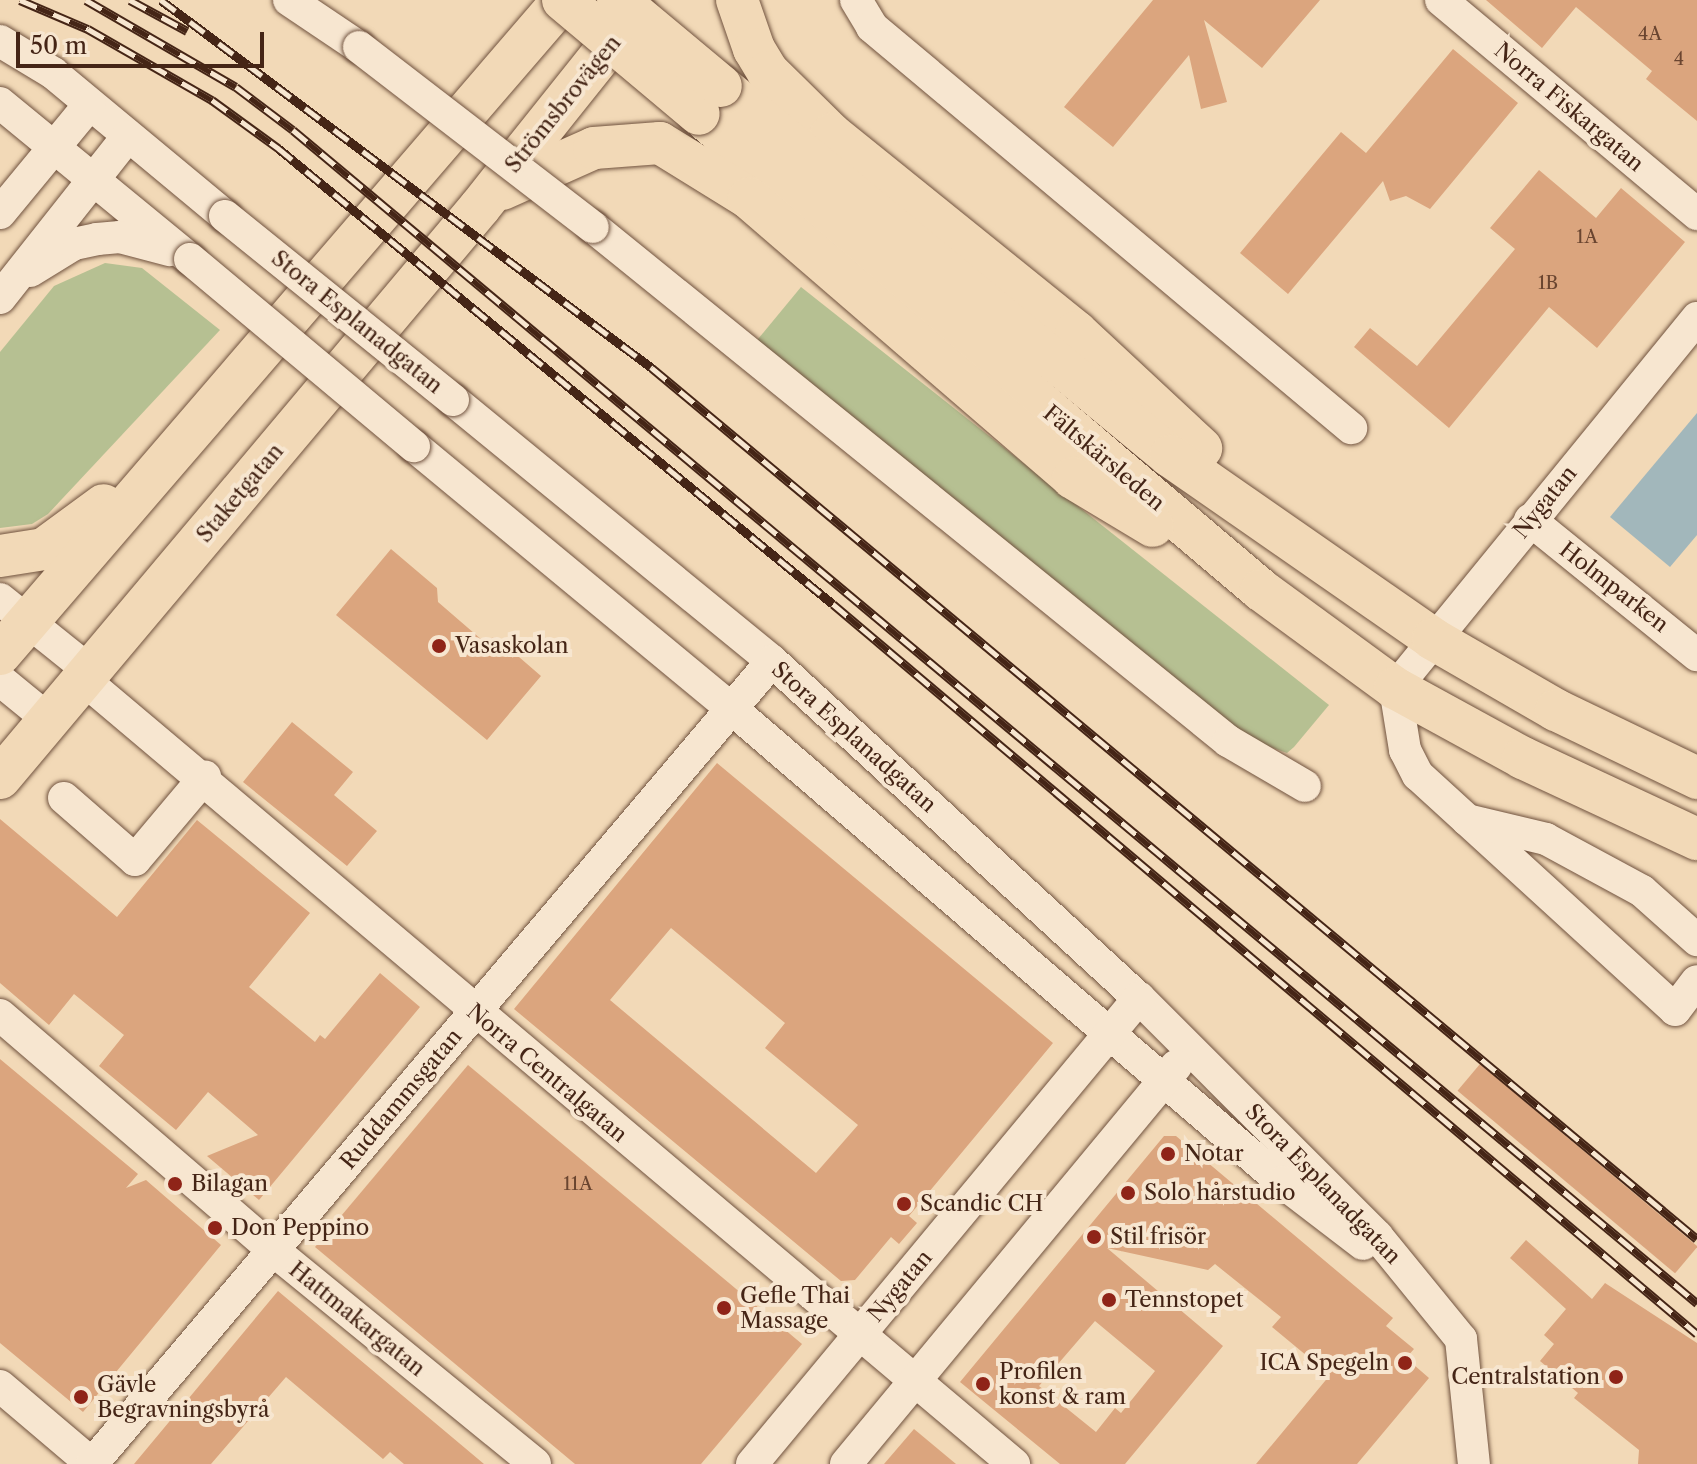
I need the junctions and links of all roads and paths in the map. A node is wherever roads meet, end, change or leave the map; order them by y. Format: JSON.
{"nodes":[{"id":1,"x":289,"y":0,"type":"edge"},
{"id":2,"x":563,"y":0,"type":"edge"},
{"id":3,"x":618,"y":0,"type":"edge"},
{"id":4,"x":646,"y":0,"type":"edge"},
{"id":5,"x":737,"y":0,"type":"edge"},
{"id":6,"x":856,"y":0,"type":"edge"},
{"id":7,"x":1441,"y":0,"type":"edge"},
{"id":8,"x":0,"y":41,"type":"edge"},
{"id":9,"x":710,"y":100,"type":"junction"},
{"id":10,"x":0,"y":103,"type":"edge"},
{"id":11,"x":90,"y":104,"type":"junction"},
{"id":12,"x":128,"y":136,"type":"junction"},
{"id":13,"x":55,"y":148,"type":"junction"},
{"id":14,"x":93,"y":178,"type":"junction"},
{"id":15,"x":480,"y":207,"type":"junction"},
{"id":16,"x":0,"y":213,"type":"edge"},
{"id":17,"x":1697,"y":214,"type":"edge"},
{"id":18,"x":190,"y":259,"type":"junction"},
{"id":19,"x":7,"y":290,"type":"edge"},
{"id":20,"x":1697,"y":318,"type":"edge"},
{"id":21,"x":1351,"y":428,"type":"dead end"},
{"id":22,"x":193,"y":429,"type":"junction"},
{"id":23,"x":1530,"y":520,"type":"junction"},
{"id":24,"x":1317,"y":555,"type":"junction"},
{"id":25,"x":0,"y":556,"type":"edge"},
{"id":26,"x":1261,"y":590,"type":"junction"},
{"id":27,"x":13,"y":610,"type":"edge"},
{"id":28,"x":1433,"y":639,"type":"junction"},
{"id":29,"x":0,"y":654,"type":"edge"},
{"id":30,"x":1697,"y":655,"type":"edge"},
{"id":31,"x":772,"y":661,"type":"junction"},
{"id":32,"x":87,"y":676,"type":"junction"},
{"id":33,"x":0,"y":680,"type":"edge"},
{"id":34,"x":1395,"y":688,"type":"junction"},
{"id":35,"x":732,"y":709,"type":"junction"},
{"id":36,"x":49,"y":720,"type":"junction"},
{"id":37,"x":205,"y":777,"type":"junction"},
{"id":38,"x":0,"y":778,"type":"edge"},
{"id":39,"x":1697,"y":778,"type":"edge"},
{"id":40,"x":1305,"y":786,"type":"dead end"},
{"id":41,"x":64,"y":798,"type":"dead end"},
{"id":42,"x":1467,"y":820,"type":"junction"},
{"id":43,"x":1697,"y":839,"type":"edge"},
{"id":44,"x":1697,"y":940,"type":"edge"},
{"id":45,"x":1697,"y":981,"type":"edge"},
{"id":46,"x":1139,"y":998,"type":"junction"},
{"id":47,"x":474,"y":1013,"type":"junction"},
{"id":48,"x":0,"y":1015,"type":"edge"},
{"id":49,"x":1109,"y":1034,"type":"junction"},
{"id":50,"x":1191,"y":1047,"type":"junction"},
{"id":51,"x":1163,"y":1081,"type":"junction"},
{"id":52,"x":273,"y":1250,"type":"junction"},
{"id":53,"x":1419,"y":1287,"type":"junction"},
{"id":54,"x":859,"y":1335,"type":"junction"},
{"id":55,"x":914,"y":1381,"type":"junction"},
{"id":56,"x":0,"y":1386,"type":"edge"},
{"id":57,"x":92,"y":1464,"type":"edge"},
{"id":58,"x":535,"y":1464,"type":"edge"},
{"id":59,"x":752,"y":1464,"type":"edge"},
{"id":60,"x":846,"y":1464,"type":"edge"},
{"id":61,"x":1014,"y":1464,"type":"edge"},
{"id":62,"x":1474,"y":1464,"type":"edge"}],
"edges":[{"from":1,"to":40,"type":"street","bridge":true},
{"from":2,"to":9,"type":"main road","name":"Fältskärsleden","bridge":true},
{"from":2,"to":22,"type":"main road"},
{"from":3,"to":9,"type":"main road","name":"Fältskärsleden","bridge":true},
{"from":4,"to":15,"type":"main road","name":"Strömsbrovägen"},
{"from":5,"to":24,"type":"main road"},
{"from":6,"to":21,"type":"street"},
{"from":7,"to":17,"type":"street","name":"Norra Fiskargatan"},
{"from":8,"to":11,"type":"street","name":"Stora Esplanadgatan"},
{"from":9,"to":24,"type":"main road","name":"Fältskärsleden"},
{"from":9,"to":26,"type":"main road","name":"Fältskärsleden"},
{"from":10,"to":13,"type":"street","name":"Stora Esplanadgatan"},
{"from":11,"to":12,"type":"street","name":"Stora Esplanadgatan"},
{"from":11,"to":13,"type":"street"},
{"from":12,"to":14,"type":"street"},
{"from":12,"to":31,"type":"street","name":"Stora Esplanadgatan","bridge":true},
{"from":13,"to":14,"type":"street","name":"Stora Esplanadgatan"},
{"from":13,"to":16,"type":"street"},
{"from":14,"to":18,"type":"street","name":"Stora Esplanadgatan"},
{"from":14,"to":19,"type":"street"},
{"from":15,"to":26,"type":"main road"},
{"from":15,"to":32,"type":"main road","name":"Staketgatan"},
{"from":18,"to":19,"type":"street"},
{"from":18,"to":35,"type":"street","name":"Stora Esplanadgatan","bridge":true},
{"from":20,"to":23,"type":"street","name":"Nygatan"},
{"from":22,"to":25,"type":"main road"},
{"from":22,"to":27,"type":"main road"},
{"from":23,"to":28,"type":"street","name":"Nygatan"},
{"from":23,"to":30,"type":"street","name":"Holmparken"},
{"from":24,"to":28,"type":"main road","name":"Fältskärsleden"},
{"from":26,"to":34,"type":"main road","name":"Fältskärsleden"},
{"from":27,"to":29,"type":"main road"},
{"from":27,"to":32,"type":"street","name":"Norra Centralgatan"},
{"from":28,"to":34,"type":"street","name":"Nygatan"},
{"from":28,"to":39,"type":"main road","name":"Fältskärsleden"},
{"from":31,"to":35,"type":"street","name":"Ruddammsgatan"},
{"from":31,"to":46,"type":"street","name":"Stora Esplanadgatan"},
{"from":32,"to":36,"type":"main road","name":"Staketgatan"},
{"from":32,"to":37,"type":"street","name":"Norra Centralgatan"},
{"from":33,"to":36,"type":"street"},
{"from":34,"to":42,"type":"street"},
{"from":34,"to":43,"type":"main road","name":"Fältskärsleden"},
{"from":35,"to":47,"type":"street","name":"Ruddammsgatan"},
{"from":35,"to":49,"type":"street","name":"Stora Esplanadgatan"},
{"from":36,"to":38,"type":"main road","name":"Staketgatan"},
{"from":37,"to":41,"type":"street"},
{"from":37,"to":47,"type":"street","name":"Norra Centralgatan"},
{"from":42,"to":44,"type":"street"},
{"from":42,"to":45,"type":"street"},
{"from":46,"to":49,"type":"street","name":"Nygatan"},
{"from":46,"to":50,"type":"street","name":"Stora Esplanadgatan"},
{"from":47,"to":52,"type":"street","name":"Ruddammsgatan"},
{"from":47,"to":54,"type":"street","name":"Norra Centralgatan"},
{"from":48,"to":52,"type":"street","name":"Hattmakargatan"},
{"from":49,"to":51,"type":"street","name":"Stora Esplanadgatan"},
{"from":49,"to":54,"type":"street","name":"Nygatan"},
{"from":50,"to":51,"type":"street"},
{"from":50,"to":53,"type":"street","name":"Stora Esplanadgatan"},
{"from":51,"to":53,"type":"street","name":"Stora Esplanadgatan"},
{"from":51,"to":55,"type":"street"},
{"from":52,"to":57,"type":"street","name":"Ruddammsgatan"},
{"from":52,"to":58,"type":"street","name":"Hattmakargatan"},
{"from":53,"to":62,"type":"street"},
{"from":54,"to":55,"type":"street","name":"Norra Centralgatan"},
{"from":54,"to":59,"type":"street","name":"Nygatan"},
{"from":55,"to":60,"type":"street"},
{"from":55,"to":61,"type":"street","name":"Norra Centralgatan"},
{"from":56,"to":57,"type":"street"}]}
